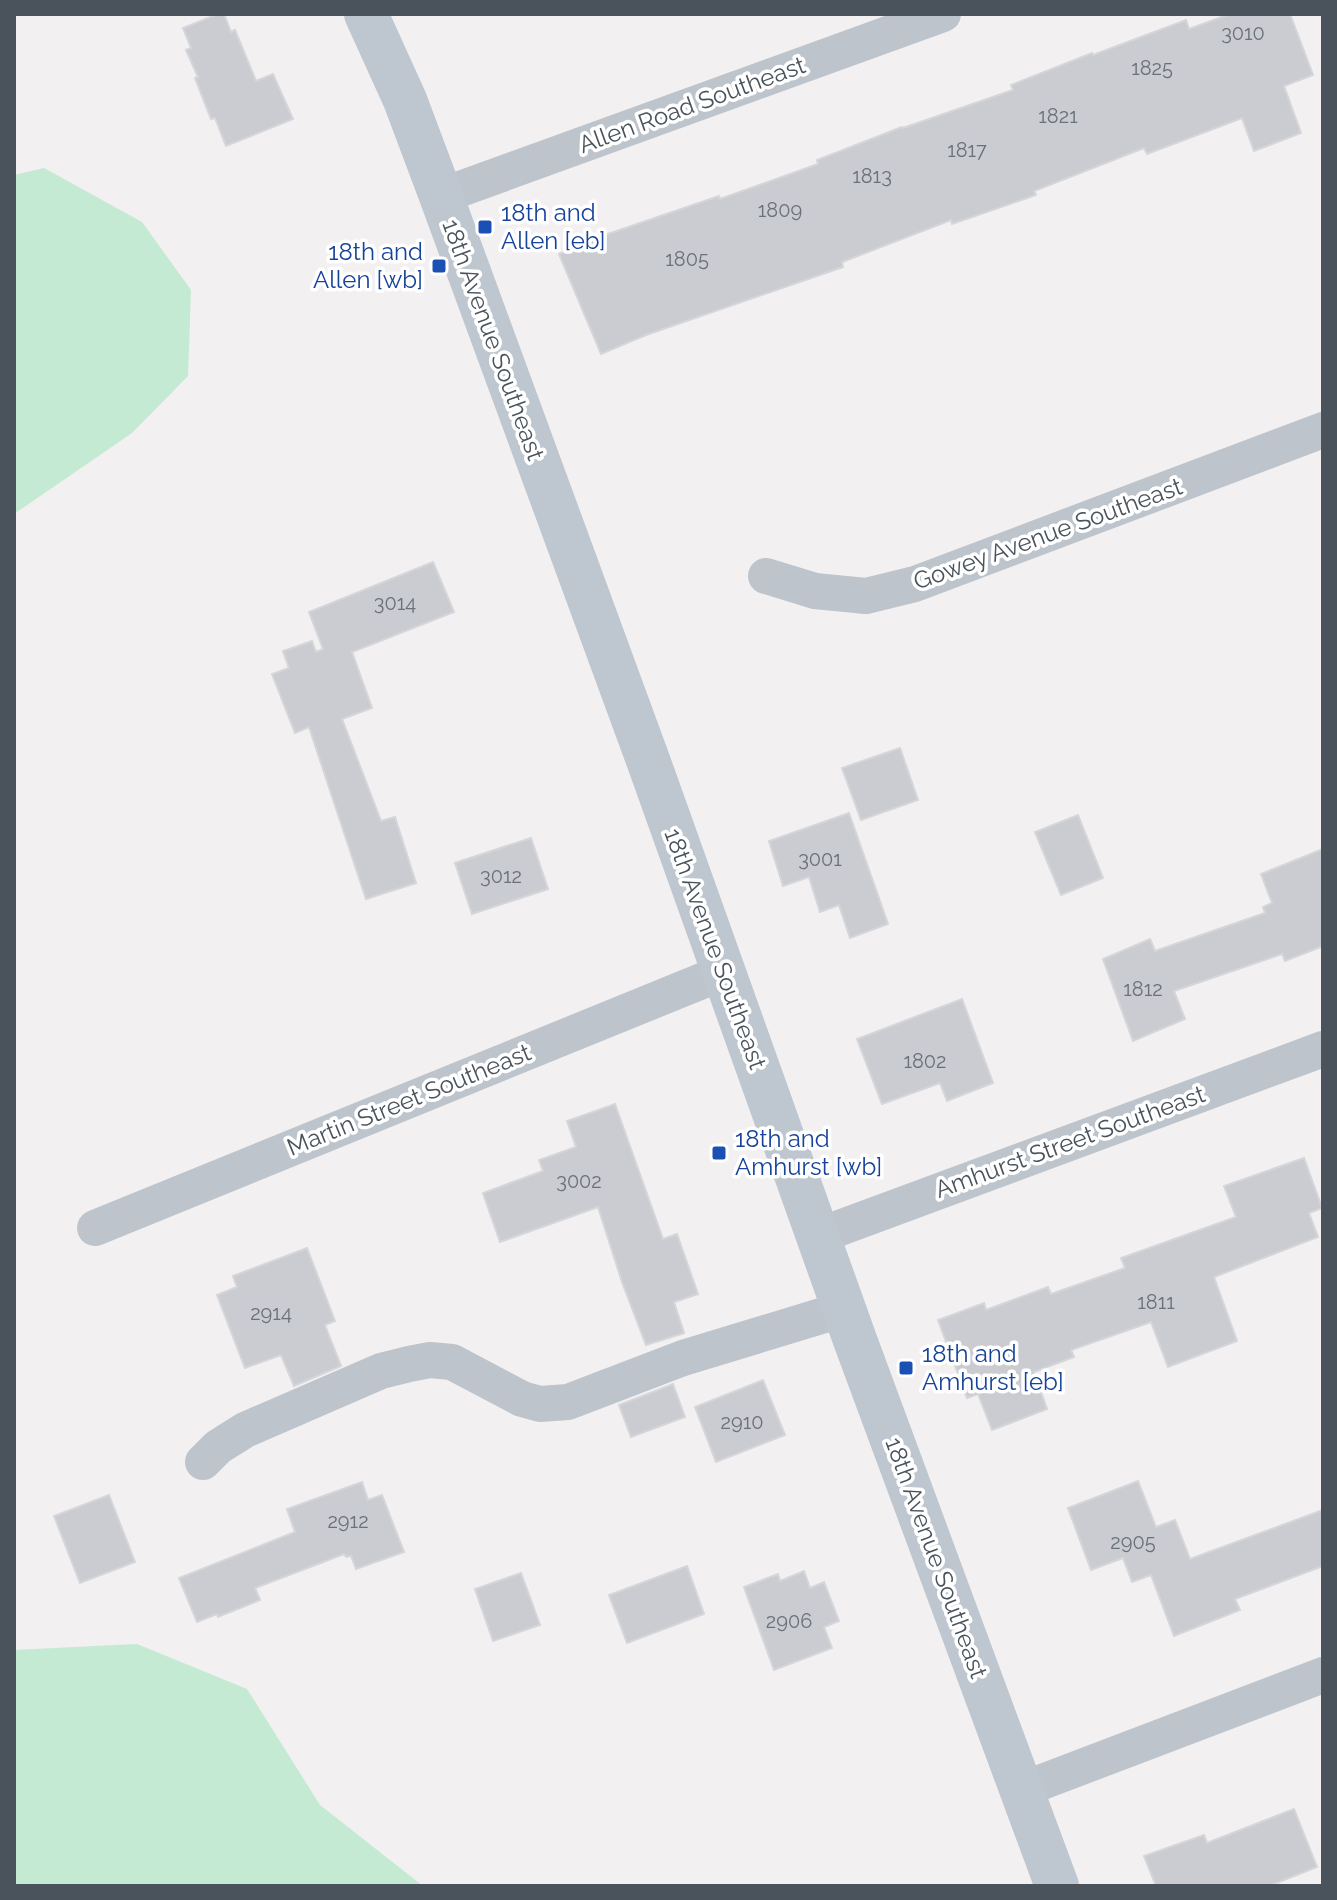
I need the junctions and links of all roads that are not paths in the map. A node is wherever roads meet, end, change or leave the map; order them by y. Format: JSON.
{"nodes":[{"id":1,"x":366,"y":14,"type":"edge"},
{"id":2,"x":943,"y":14,"type":"edge"},
{"id":3,"x":441,"y":196,"type":"junction"},
{"id":4,"x":1323,"y":430,"type":"edge"},
{"id":5,"x":766,"y":576,"type":"dead end"},
{"id":6,"x":724,"y":972,"type":"junction"},
{"id":7,"x":1323,"y":1049,"type":"edge"},
{"id":8,"x":95,"y":1228,"type":"dead end"},
{"id":9,"x":818,"y":1236,"type":"junction"},
{"id":10,"x":844,"y":1309,"type":"junction"},
{"id":11,"x":203,"y":1462,"type":"dead end"},
{"id":12,"x":1323,"y":1675,"type":"edge"},
{"id":13,"x":1021,"y":1790,"type":"junction"},
{"id":14,"x":1057,"y":1886,"type":"edge"}],
"edges":[{"from":1,"to":3,"type":"street","name":"18th Avenue Southeast"},
{"from":2,"to":3,"type":"street","name":"Allen Road Southeast"},
{"from":3,"to":6,"type":"street","name":"18th Avenue Southeast"},
{"from":4,"to":5,"type":"street","name":"Gowey Avenue Southeast"},
{"from":6,"to":8,"type":"street","name":"Martin Street Southeast"},
{"from":6,"to":9,"type":"street","name":"18th Avenue Southeast"},
{"from":7,"to":9,"type":"street","name":"Amhurst Street Southeast"},
{"from":9,"to":10,"type":"street","name":"18th Avenue Southeast"},
{"from":10,"to":11,"type":"street"},
{"from":10,"to":13,"type":"street","name":"18th Avenue Southeast"},
{"from":12,"to":13,"type":"street"},
{"from":13,"to":14,"type":"street","name":"18th Avenue Southeast"}]}
